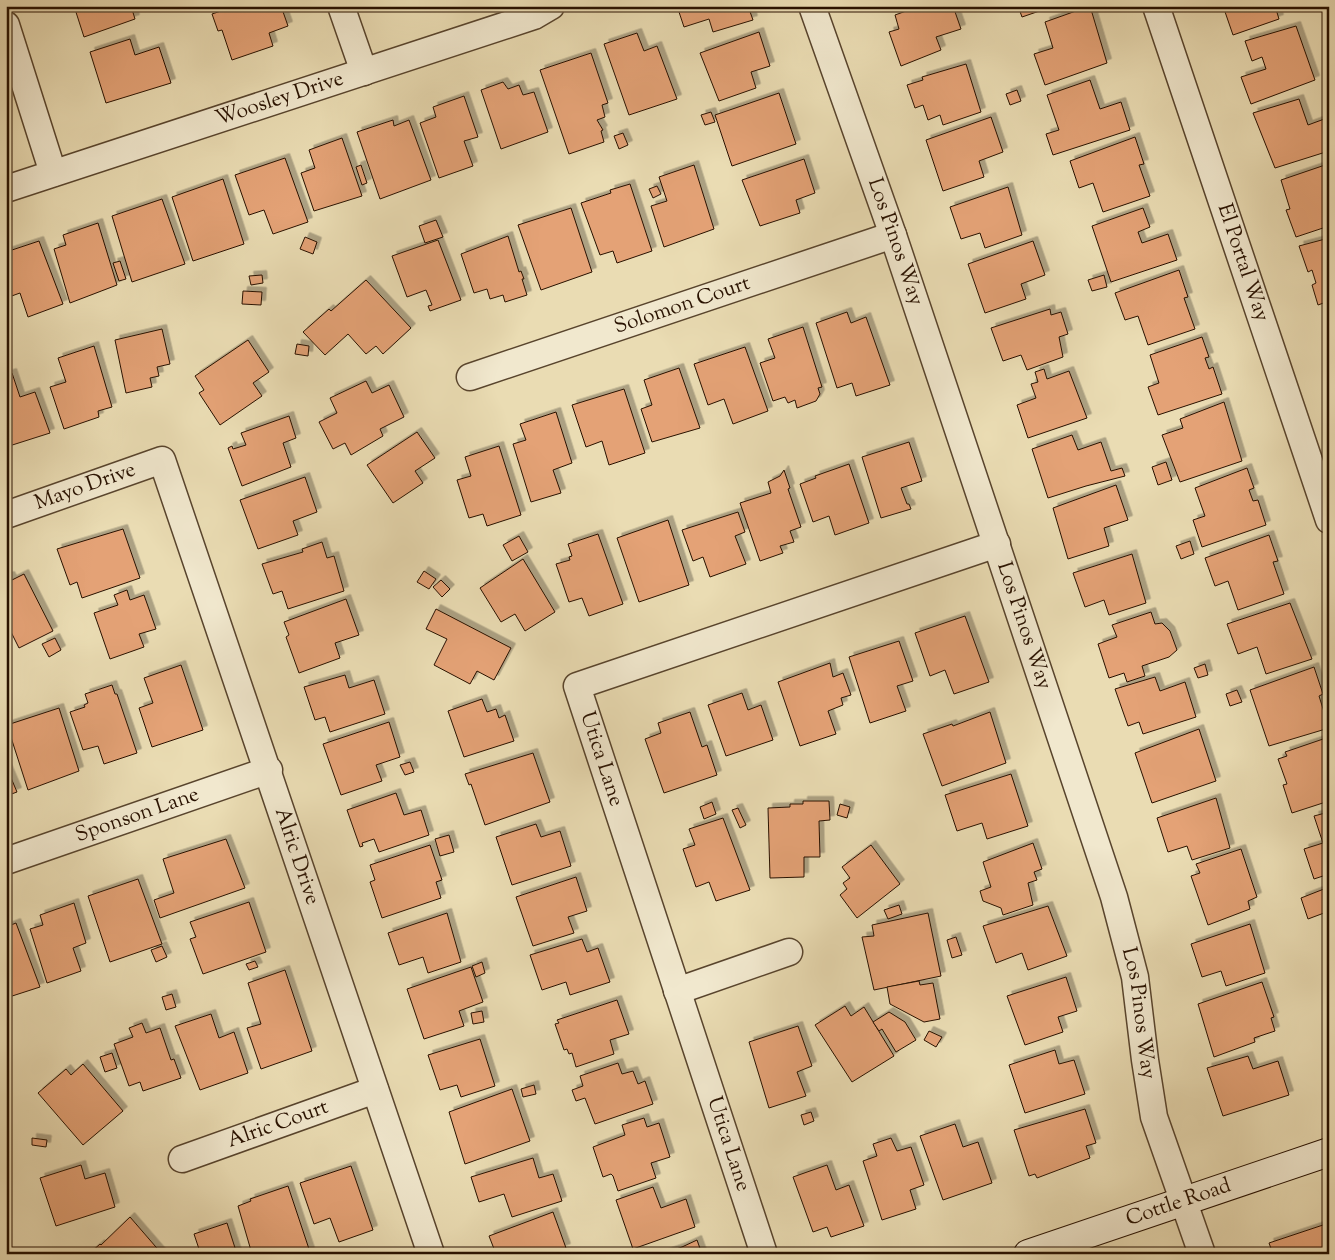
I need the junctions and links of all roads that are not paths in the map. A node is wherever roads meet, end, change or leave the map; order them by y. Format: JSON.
{"nodes":[{"id":1,"x":341,"y":6,"type":"edge"},
{"id":2,"x":551,"y":6,"type":"edge"},
{"id":3,"x":812,"y":6,"type":"edge"},
{"id":4,"x":1156,"y":6,"type":"edge"},
{"id":5,"x":6,"y":25,"type":"edge"},
{"id":6,"x":364,"y":72,"type":"junction"},
{"id":7,"x":53,"y":173,"type":"junction"},
{"id":8,"x":6,"y":189,"type":"edge"},
{"id":9,"x":893,"y":235,"type":"junction"},
{"id":10,"x":470,"y":377,"type":"dead end"},
{"id":11,"x":162,"y":460,"type":"joint"},
{"id":12,"x":6,"y":514,"type":"edge"},
{"id":13,"x":1329,"y":520,"type":"edge"},
{"id":14,"x":997,"y":544,"type":"junction"},
{"id":15,"x":269,"y":770,"type":"junction"},
{"id":16,"x":6,"y":861,"type":"edge"},
{"id":17,"x":789,"y":952,"type":"dead end"},
{"id":18,"x":677,"y":991,"type":"junction"},
{"id":19,"x":375,"y":1090,"type":"junction"},
{"id":20,"x":1329,"y":1152,"type":"edge"},
{"id":21,"x":182,"y":1159,"type":"dead end"},
{"id":22,"x":1184,"y":1201,"type":"junction"},
{"id":23,"x":431,"y":1254,"type":"edge"},
{"id":24,"x":764,"y":1254,"type":"edge"},
{"id":25,"x":1028,"y":1254,"type":"edge"},
{"id":26,"x":1202,"y":1254,"type":"edge"}],
"edges":[{"from":1,"to":6,"type":"street"},
{"from":2,"to":6,"type":"street","name":"Woosley Drive"},
{"from":3,"to":9,"type":"street","name":"Los Pinos Way"},
{"from":4,"to":13,"type":"street","name":"El Portal Way"},
{"from":5,"to":7,"type":"street"},
{"from":6,"to":7,"type":"street","name":"Woosley Drive"},
{"from":7,"to":8,"type":"street","name":"Woosley Drive"},
{"from":9,"to":10,"type":"street","name":"Solomon Court"},
{"from":9,"to":14,"type":"street","name":"Los Pinos Way"},
{"from":11,"to":12,"type":"street","name":"Mayo Drive"},
{"from":11,"to":15,"type":"street","name":"Alric Drive"},
{"from":14,"to":18,"type":"street","name":"Utica Lane"},
{"from":14,"to":22,"type":"street","name":"Los Pinos Way"},
{"from":15,"to":16,"type":"street","name":"Sponson Lane"},
{"from":15,"to":19,"type":"street","name":"Alric Drive"},
{"from":17,"to":18,"type":"street"},
{"from":18,"to":24,"type":"street","name":"Utica Lane"},
{"from":19,"to":21,"type":"street","name":"Alric Court"},
{"from":19,"to":23,"type":"street","name":"Alric Drive"},
{"from":20,"to":22,"type":"street","name":"Cottle Road"},
{"from":22,"to":25,"type":"street","name":"Cottle Road"},
{"from":22,"to":26,"type":"street","name":"Los Pinos Way"}]}
